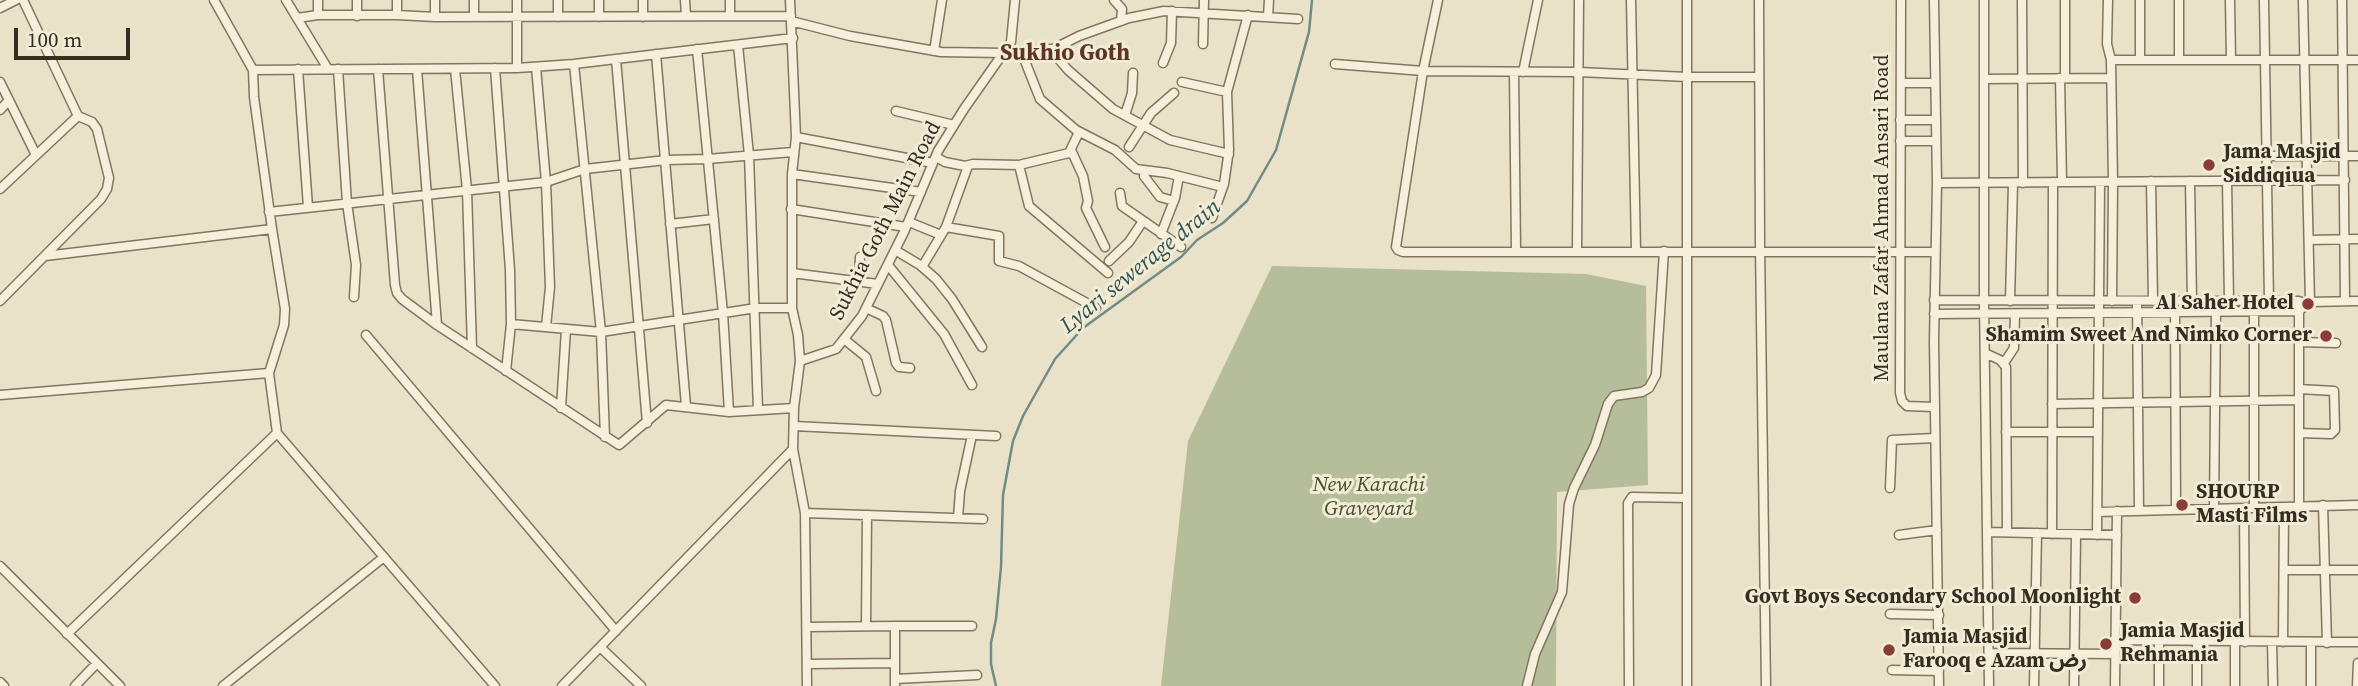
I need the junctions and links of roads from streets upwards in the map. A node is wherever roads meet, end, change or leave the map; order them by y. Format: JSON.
{"nodes":[{"id":1,"x":16,"y":0,"type":"edge"},
{"id":2,"x":23,"y":0,"type":"edge"},
{"id":3,"x":214,"y":0,"type":"edge"},
{"id":4,"x":286,"y":0,"type":"edge"},
{"id":5,"x":318,"y":0,"type":"edge"},
{"id":6,"x":357,"y":0,"type":"edge"},
{"id":7,"x":397,"y":0,"type":"edge"},
{"id":8,"x":435,"y":0,"type":"edge"},
{"id":9,"x":474,"y":0,"type":"edge"},
{"id":10,"x":517,"y":0,"type":"edge"},
{"id":11,"x":558,"y":0,"type":"edge"},
{"id":12,"x":599,"y":0,"type":"edge"},
{"id":13,"x":643,"y":0,"type":"edge"},
{"id":14,"x":685,"y":0,"type":"edge"},
{"id":15,"x":730,"y":0,"type":"edge"},
{"id":16,"x":790,"y":0,"type":"edge"},
{"id":17,"x":942,"y":0,"type":"edge"},
{"id":18,"x":1015,"y":0,"type":"edge"},
{"id":19,"x":1114,"y":0,"type":"edge"},
{"id":20,"x":1166,"y":0,"type":"edge"},
{"id":21,"x":1204,"y":0,"type":"edge"},
{"id":22,"x":1269,"y":0,"type":"edge"},
{"id":23,"x":1438,"y":0,"type":"edge"},
{"id":24,"x":1538,"y":0,"type":"edge"},
{"id":25,"x":1580,"y":0,"type":"edge"},
{"id":26,"x":1630,"y":0,"type":"edge"},
{"id":27,"x":1688,"y":0,"type":"edge"},
{"id":28,"x":1759,"y":0,"type":"edge"},
{"id":29,"x":1901,"y":0,"type":"edge"},
{"id":30,"x":1934,"y":0,"type":"edge"},
{"id":31,"x":1984,"y":0,"type":"edge"},
{"id":32,"x":2022,"y":0,"type":"edge"},
{"id":33,"x":2065,"y":0,"type":"edge"},
{"id":34,"x":2108,"y":0,"type":"edge"},
{"id":35,"x":2140,"y":0,"type":"edge"},
{"id":36,"x":2179,"y":0,"type":"edge"},
{"id":37,"x":2230,"y":0,"type":"edge"},
{"id":38,"x":2264,"y":0,"type":"edge"},
{"id":39,"x":2304,"y":0,"type":"edge"},
{"id":40,"x":2342,"y":0,"type":"edge"},
{"id":41,"x":0,"y":8,"type":"edge"},
{"id":42,"x":1168,"y":11,"type":"junction"},
{"id":43,"x":1203,"y":12,"type":"junction"},
{"id":44,"x":318,"y":15,"type":"junction"},
{"id":45,"x":397,"y":15,"type":"junction"},
{"id":46,"x":1248,"y":15,"type":"junction"},
{"id":47,"x":357,"y":16,"type":"junction"},
{"id":48,"x":686,"y":16,"type":"junction"},
{"id":49,"x":730,"y":16,"type":"junction"},
{"id":50,"x":435,"y":17,"type":"junction"},
{"id":51,"x":474,"y":17,"type":"junction"},
{"id":52,"x":517,"y":17,"type":"junction"},
{"id":53,"x":558,"y":17,"type":"junction"},
{"id":54,"x":599,"y":17,"type":"junction"},
{"id":55,"x":643,"y":17,"type":"junction"},
{"id":56,"x":1268,"y":17,"type":"junction"},
{"id":57,"x":297,"y":18,"type":"junction"},
{"id":58,"x":791,"y":19,"type":"junction"},
{"id":59,"x":1298,"y":19,"type":"dead end"},
{"id":60,"x":1121,"y":21,"type":"junction"},
{"id":61,"x":793,"y":38,"type":"junction"},
{"id":62,"x":1203,"y":44,"type":"dead end"},
{"id":63,"x":738,"y":45,"type":"junction"},
{"id":64,"x":697,"y":49,"type":"junction"},
{"id":65,"x":1050,"y":49,"type":"junction"},
{"id":66,"x":934,"y":51,"type":"junction"},
{"id":67,"x":1021,"y":51,"type":"junction"},
{"id":68,"x":1004,"y":52,"type":"junction"},
{"id":69,"x":656,"y":54,"type":"junction"},
{"id":70,"x":616,"y":59,"type":"junction"},
{"id":71,"x":2111,"y":60,"type":"junction"},
{"id":72,"x":2140,"y":60,"type":"junction"},
{"id":73,"x":2179,"y":60,"type":"junction"},
{"id":74,"x":2231,"y":60,"type":"junction"},
{"id":75,"x":2264,"y":60,"type":"junction"},
{"id":76,"x":2305,"y":60,"type":"junction"},
{"id":77,"x":2342,"y":60,"type":"junction"},
{"id":78,"x":2358,"y":60,"type":"edge"},
{"id":79,"x":1163,"y":63,"type":"dead end"},
{"id":80,"x":574,"y":64,"type":"junction"},
{"id":81,"x":1335,"y":64,"type":"dead end"},
{"id":82,"x":536,"y":67,"type":"junction"},
{"id":83,"x":495,"y":68,"type":"junction"},
{"id":84,"x":517,"y":68,"type":"junction"},
{"id":85,"x":299,"y":69,"type":"junction"},
{"id":86,"x":333,"y":69,"type":"junction"},
{"id":87,"x":378,"y":69,"type":"junction"},
{"id":88,"x":417,"y":69,"type":"junction"},
{"id":89,"x":455,"y":69,"type":"junction"},
{"id":90,"x":253,"y":70,"type":"junction"},
{"id":91,"x":1423,"y":71,"type":"junction"},
{"id":92,"x":1518,"y":72,"type":"junction"},
{"id":93,"x":1579,"y":72,"type":"junction"},
{"id":94,"x":1133,"y":73,"type":"dead end"},
{"id":95,"x":1631,"y":75,"type":"junction"},
{"id":96,"x":1758,"y":76,"type":"junction"},
{"id":97,"x":1688,"y":77,"type":"junction"},
{"id":98,"x":2063,"y":78,"type":"junction"},
{"id":99,"x":2111,"y":78,"type":"junction"},
{"id":100,"x":1984,"y":79,"type":"junction"},
{"id":101,"x":2023,"y":79,"type":"junction"},
{"id":102,"x":0,"y":82,"type":"edge"},
{"id":103,"x":1182,"y":82,"type":"dead end"},
{"id":104,"x":1901,"y":83,"type":"junction"},
{"id":105,"x":1935,"y":83,"type":"junction"},
{"id":106,"x":1227,"y":92,"type":"junction"},
{"id":107,"x":1174,"y":93,"type":"dead end"},
{"id":108,"x":9,"y":100,"type":"junction"},
{"id":109,"x":0,"y":110,"type":"edge"},
{"id":110,"x":897,"y":111,"type":"dead end"},
{"id":111,"x":1125,"y":115,"type":"junction"},
{"id":112,"x":78,"y":116,"type":"junction"},
{"id":113,"x":1900,"y":120,"type":"junction"},
{"id":114,"x":1935,"y":120,"type":"junction"},
{"id":115,"x":954,"y":125,"type":"junction"},
{"id":116,"x":1143,"y":125,"type":"junction"},
{"id":117,"x":1079,"y":132,"type":"junction"},
{"id":118,"x":796,"y":137,"type":"junction"},
{"id":119,"x":1900,"y":141,"type":"junction"},
{"id":120,"x":1936,"y":141,"type":"junction"},
{"id":121,"x":1129,"y":147,"type":"dead end"},
{"id":122,"x":1071,"y":150,"type":"junction"},
{"id":123,"x":793,"y":152,"type":"junction"},
{"id":124,"x":1229,"y":154,"type":"junction"},
{"id":125,"x":36,"y":155,"type":"junction"},
{"id":126,"x":749,"y":155,"type":"junction"},
{"id":127,"x":2267,"y":156,"type":"junction"},
{"id":128,"x":2307,"y":156,"type":"junction"},
{"id":129,"x":2344,"y":156,"type":"junction"},
{"id":130,"x":2358,"y":156,"type":"edge"},
{"id":131,"x":707,"y":159,"type":"junction"},
{"id":132,"x":666,"y":160,"type":"junction"},
{"id":133,"x":935,"y":160,"type":"junction"},
{"id":134,"x":626,"y":164,"type":"junction"},
{"id":135,"x":1019,"y":165,"type":"junction"},
{"id":136,"x":968,"y":166,"type":"junction"},
{"id":137,"x":585,"y":169,"type":"junction"},
{"id":138,"x":1145,"y":172,"type":"junction"},
{"id":139,"x":792,"y":174,"type":"junction"},
{"id":140,"x":1179,"y":176,"type":"junction"},
{"id":141,"x":2267,"y":180,"type":"junction"},
{"id":142,"x":2308,"y":180,"type":"junction"},
{"id":143,"x":2345,"y":180,"type":"junction"},
{"id":144,"x":2151,"y":181,"type":"junction"},
{"id":145,"x":2190,"y":181,"type":"junction"},
{"id":146,"x":2227,"y":181,"type":"junction"},
{"id":147,"x":546,"y":182,"type":"junction"},
{"id":148,"x":2057,"y":182,"type":"junction"},
{"id":149,"x":2101,"y":182,"type":"junction"},
{"id":150,"x":2113,"y":182,"type":"junction"},
{"id":151,"x":1937,"y":183,"type":"junction"},
{"id":152,"x":1984,"y":183,"type":"junction"},
{"id":153,"x":2018,"y":183,"type":"junction"},
{"id":154,"x":504,"y":186,"type":"junction"},
{"id":155,"x":1223,"y":187,"type":"junction"},
{"id":156,"x":0,"y":189,"type":"edge"},
{"id":157,"x":467,"y":190,"type":"junction"},
{"id":158,"x":921,"y":192,"type":"junction"},
{"id":159,"x":1120,"y":193,"type":"dead end"},
{"id":160,"x":427,"y":194,"type":"junction"},
{"id":161,"x":388,"y":199,"type":"junction"},
{"id":162,"x":1174,"y":201,"type":"junction"},
{"id":163,"x":347,"y":203,"type":"junction"},
{"id":164,"x":308,"y":207,"type":"junction"},
{"id":165,"x":791,"y":209,"type":"junction"},
{"id":166,"x":270,"y":212,"type":"junction"},
{"id":167,"x":1212,"y":218,"type":"dead end"},
{"id":168,"x":714,"y":219,"type":"junction"},
{"id":169,"x":1143,"y":221,"type":"junction"},
{"id":170,"x":670,"y":224,"type":"junction"},
{"id":171,"x":907,"y":224,"type":"junction"},
{"id":172,"x":272,"y":229,"type":"junction"},
{"id":173,"x":943,"y":231,"type":"junction"},
{"id":174,"x":1161,"y":234,"type":"junction"},
{"id":175,"x":2346,"y":239,"type":"junction"},
{"id":176,"x":2358,"y":239,"type":"edge"},
{"id":177,"x":2309,"y":240,"type":"junction"},
{"id":178,"x":1105,"y":247,"type":"dead end"},
{"id":179,"x":1181,"y":247,"type":"dead end"},
{"id":180,"x":895,"y":250,"type":"junction"},
{"id":181,"x":1516,"y":250,"type":"junction"},
{"id":182,"x":1636,"y":250,"type":"junction"},
{"id":183,"x":1577,"y":251,"type":"junction"},
{"id":184,"x":1664,"y":251,"type":"junction"},
{"id":185,"x":1687,"y":251,"type":"junction"},
{"id":186,"x":1760,"y":251,"type":"junction"},
{"id":187,"x":1900,"y":252,"type":"junction"},
{"id":188,"x":1935,"y":252,"type":"junction"},
{"id":189,"x":45,"y":256,"type":"junction"},
{"id":190,"x":860,"y":257,"type":"dead end"},
{"id":191,"x":1109,"y":261,"type":"dead end"},
{"id":192,"x":888,"y":265,"type":"junction"},
{"id":193,"x":922,"y":267,"type":"junction"},
{"id":194,"x":792,"y":273,"type":"junction"},
{"id":195,"x":1108,"y":273,"type":"dead end"},
{"id":196,"x":859,"y":282,"type":"junction"},
{"id":197,"x":878,"y":284,"type":"junction"},
{"id":198,"x":354,"y":297,"type":"dead end"},
{"id":199,"x":1934,"y":300,"type":"junction"},
{"id":200,"x":2052,"y":300,"type":"junction"},
{"id":201,"x":2345,"y":300,"type":"junction"},
{"id":202,"x":0,"y":301,"type":"edge"},
{"id":203,"x":1984,"y":301,"type":"junction"},
{"id":204,"x":2010,"y":301,"type":"junction"},
{"id":205,"x":2098,"y":301,"type":"junction"},
{"id":206,"x":2112,"y":301,"type":"junction"},
{"id":207,"x":2137,"y":301,"type":"junction"},
{"id":208,"x":2153,"y":301,"type":"junction"},
{"id":209,"x":2192,"y":301,"type":"junction"},
{"id":210,"x":2215,"y":301,"type":"junction"},
{"id":211,"x":2229,"y":301,"type":"junction"},
{"id":212,"x":2269,"y":301,"type":"junction"},
{"id":213,"x":2358,"y":301,"type":"edge"},
{"id":214,"x":2174,"y":302,"type":"junction"},
{"id":215,"x":2253,"y":302,"type":"junction"},
{"id":216,"x":2303,"y":304,"type":"junction"},
{"id":217,"x":755,"y":308,"type":"junction"},
{"id":218,"x":792,"y":308,"type":"junction"},
{"id":219,"x":866,"y":308,"type":"junction"},
{"id":220,"x":1096,"y":308,"type":"dead end"},
{"id":221,"x":2216,"y":312,"type":"junction"},
{"id":222,"x":2254,"y":312,"type":"junction"},
{"id":223,"x":723,"y":313,"type":"junction"},
{"id":224,"x":1984,"y":313,"type":"junction"},
{"id":225,"x":2175,"y":313,"type":"junction"},
{"id":226,"x":1934,"y":314,"type":"junction"},
{"id":227,"x":2015,"y":314,"type":"junction"},
{"id":228,"x":2052,"y":314,"type":"junction"},
{"id":229,"x":2098,"y":314,"type":"junction"},
{"id":230,"x":2137,"y":314,"type":"junction"},
{"id":231,"x":679,"y":322,"type":"junction"},
{"id":232,"x":511,"y":324,"type":"junction"},
{"id":233,"x":437,"y":325,"type":"junction"},
{"id":234,"x":546,"y":327,"type":"junction"},
{"id":235,"x":641,"y":327,"type":"junction"},
{"id":236,"x":566,"y":329,"type":"junction"},
{"id":237,"x":601,"y":332,"type":"junction"},
{"id":238,"x":366,"y":335,"type":"dead end"},
{"id":239,"x":844,"y":339,"type":"junction"},
{"id":240,"x":2299,"y":342,"type":"junction"},
{"id":241,"x":2336,"y":343,"type":"dead end"},
{"id":242,"x":982,"y":347,"type":"dead end"},
{"id":243,"x":472,"y":348,"type":"junction"},
{"id":244,"x":1985,"y":354,"type":"junction"},
{"id":245,"x":800,"y":361,"type":"junction"},
{"id":246,"x":2004,"y":363,"type":"junction"},
{"id":247,"x":910,"y":368,"type":"dead end"},
{"id":248,"x":506,"y":371,"type":"junction"},
{"id":249,"x":269,"y":373,"type":"junction"},
{"id":250,"x":972,"y":385,"type":"dead end"},
{"id":251,"x":2299,"y":389,"type":"junction"},
{"id":252,"x":876,"y":391,"type":"dead end"},
{"id":253,"x":0,"y":395,"type":"edge"},
{"id":254,"x":2299,"y":400,"type":"junction"},
{"id":255,"x":2214,"y":401,"type":"junction"},
{"id":256,"x":2254,"y":401,"type":"junction"},
{"id":257,"x":2138,"y":402,"type":"junction"},
{"id":258,"x":2176,"y":402,"type":"junction"},
{"id":259,"x":2098,"y":403,"type":"junction"},
{"id":260,"x":2052,"y":404,"type":"junction"},
{"id":261,"x":686,"y":406,"type":"junction"},
{"id":262,"x":1934,"y":407,"type":"junction"},
{"id":263,"x":561,"y":408,"type":"junction"},
{"id":264,"x":794,"y":408,"type":"junction"},
{"id":265,"x":758,"y":410,"type":"junction"},
{"id":266,"x":729,"y":412,"type":"junction"},
{"id":267,"x":648,"y":422,"type":"junction"},
{"id":268,"x":794,"y":426,"type":"junction"},
{"id":269,"x":2006,"y":432,"type":"junction"},
{"id":270,"x":2052,"y":432,"type":"junction"},
{"id":271,"x":2097,"y":432,"type":"junction"},
{"id":272,"x":277,"y":433,"type":"junction"},
{"id":273,"x":2299,"y":433,"type":"junction"},
{"id":274,"x":972,"y":435,"type":"junction"},
{"id":275,"x":996,"y":436,"type":"dead end"},
{"id":276,"x":606,"y":437,"type":"junction"},
{"id":277,"x":1935,"y":438,"type":"junction"},
{"id":278,"x":793,"y":449,"type":"junction"},
{"id":279,"x":1890,"y":488,"type":"dead end"},
{"id":280,"x":1687,"y":498,"type":"junction"},
{"id":281,"x":2323,"y":505,"type":"junction"},
{"id":282,"x":2358,"y":505,"type":"edge"},
{"id":283,"x":2299,"y":506,"type":"junction"},
{"id":284,"x":2284,"y":507,"type":"junction"},
{"id":285,"x":2254,"y":508,"type":"junction"},
{"id":286,"x":2214,"y":509,"type":"junction"},
{"id":287,"x":2244,"y":509,"type":"junction"},
{"id":288,"x":2176,"y":510,"type":"junction"},
{"id":289,"x":2139,"y":511,"type":"junction"},
{"id":290,"x":2096,"y":512,"type":"junction"},
{"id":291,"x":2118,"y":512,"type":"junction"},
{"id":292,"x":805,"y":513,"type":"junction"},
{"id":293,"x":867,"y":515,"type":"junction"},
{"id":294,"x":958,"y":518,"type":"junction"},
{"id":295,"x":983,"y":519,"type":"dead end"},
{"id":296,"x":1937,"y":530,"type":"junction"},
{"id":297,"x":1989,"y":531,"type":"junction"},
{"id":298,"x":2007,"y":532,"type":"junction"},
{"id":299,"x":2037,"y":533,"type":"junction"},
{"id":300,"x":2053,"y":534,"type":"junction"},
{"id":301,"x":2117,"y":534,"type":"junction"},
{"id":302,"x":1899,"y":535,"type":"dead end"},
{"id":303,"x":2076,"y":535,"type":"junction"},
{"id":304,"x":2097,"y":535,"type":"junction"},
{"id":305,"x":384,"y":557,"type":"junction"},
{"id":306,"x":0,"y":566,"type":"edge"},
{"id":307,"x":2284,"y":570,"type":"junction"},
{"id":308,"x":2325,"y":570,"type":"junction"},
{"id":309,"x":2358,"y":570,"type":"edge"},
{"id":310,"x":1890,"y":614,"type":"dead end"},
{"id":311,"x":1939,"y":615,"type":"junction"},
{"id":312,"x":866,"y":626,"type":"junction"},
{"id":313,"x":895,"y":626,"type":"junction"},
{"id":314,"x":972,"y":626,"type":"dead end"},
{"id":315,"x":807,"y":627,"type":"junction"},
{"id":316,"x":616,"y":631,"type":"junction"},
{"id":317,"x":67,"y":634,"type":"junction"},
{"id":318,"x":2115,"y":640,"type":"junction"},
{"id":319,"x":2159,"y":640,"type":"junction"},
{"id":320,"x":2197,"y":641,"type":"junction"},
{"id":321,"x":2235,"y":642,"type":"junction"},
{"id":322,"x":2245,"y":642,"type":"junction"},
{"id":323,"x":2273,"y":642,"type":"junction"},
{"id":324,"x":2283,"y":642,"type":"junction"},
{"id":325,"x":2358,"y":642,"type":"edge"},
{"id":326,"x":2311,"y":643,"type":"junction"},
{"id":327,"x":2327,"y":643,"type":"junction"},
{"id":328,"x":600,"y":647,"type":"junction"},
{"id":329,"x":1990,"y":653,"type":"junction"},
{"id":330,"x":2035,"y":653,"type":"junction"},
{"id":331,"x":2074,"y":654,"type":"junction"},
{"id":332,"x":2115,"y":654,"type":"junction"},
{"id":333,"x":97,"y":663,"type":"junction"},
{"id":334,"x":895,"y":663,"type":"junction"},
{"id":335,"x":2358,"y":663,"type":"edge"},
{"id":336,"x":807,"y":664,"type":"junction"},
{"id":337,"x":1892,"y":670,"type":"dead end"},
{"id":338,"x":1939,"y":671,"type":"junction"},
{"id":339,"x":976,"y":675,"type":"dead end"},
{"id":340,"x":895,"y":682,"type":"edge"},
{"id":341,"x":75,"y":686,"type":"edge"},
{"id":342,"x":120,"y":686,"type":"edge"},
{"id":343,"x":223,"y":686,"type":"edge"},
{"id":344,"x":495,"y":686,"type":"edge"},
{"id":345,"x":562,"y":686,"type":"edge"},
{"id":346,"x":642,"y":686,"type":"edge"},
{"id":347,"x":807,"y":686,"type":"edge"},
{"id":348,"x":1527,"y":686,"type":"edge"},
{"id":349,"x":1629,"y":686,"type":"edge"},
{"id":350,"x":1687,"y":686,"type":"edge"},
{"id":351,"x":1766,"y":686,"type":"edge"},
{"id":352,"x":1939,"y":686,"type":"edge"},
{"id":353,"x":1989,"y":686,"type":"edge"},
{"id":354,"x":2034,"y":686,"type":"edge"},
{"id":355,"x":2074,"y":686,"type":"edge"},
{"id":356,"x":2115,"y":686,"type":"edge"},
{"id":357,"x":2159,"y":686,"type":"edge"},
{"id":358,"x":2197,"y":686,"type":"edge"},
{"id":359,"x":2235,"y":686,"type":"edge"},
{"id":360,"x":2273,"y":686,"type":"edge"},
{"id":361,"x":2311,"y":686,"type":"edge"},
{"id":362,"x":2357,"y":686,"type":"edge"}],
"edges":[{"from":1,"to":41,"type":"street"},
{"from":2,"to":112,"type":"street"},
{"from":3,"to":90,"type":"street"},
{"from":4,"to":57,"type":"street"},
{"from":5,"to":44,"type":"street"},
{"from":6,"to":47,"type":"street"},
{"from":7,"to":45,"type":"street"},
{"from":8,"to":50,"type":"street"},
{"from":9,"to":51,"type":"street"},
{"from":10,"to":52,"type":"street"},
{"from":11,"to":53,"type":"street"},
{"from":12,"to":54,"type":"street"},
{"from":13,"to":55,"type":"street"},
{"from":14,"to":48,"type":"street"},
{"from":15,"to":49,"type":"street"},
{"from":16,"to":58,"type":"street"},
{"from":17,"to":66,"type":"street"},
{"from":18,"to":68,"type":"street","name":"Sukhia Goth Main Road"},
{"from":19,"to":60,"type":"street"},
{"from":20,"to":42,"type":"street"},
{"from":21,"to":43,"type":"street"},
{"from":22,"to":56,"type":"street"},
{"from":23,"to":91,"type":"street"},
{"from":24,"to":92,"type":"street"},
{"from":25,"to":93,"type":"street"},
{"from":26,"to":95,"type":"street"},
{"from":27,"to":97,"type":"street"},
{"from":28,"to":96,"type":"street"},
{"from":29,"to":104,"type":"street","name":"Maulana Zafar Ahmad Ansari Road"},
{"from":30,"to":105,"type":"street"},
{"from":31,"to":100,"type":"street"},
{"from":32,"to":101,"type":"street"},
{"from":33,"to":98,"type":"street"},
{"from":34,"to":71,"type":"street"},
{"from":35,"to":72,"type":"street"},
{"from":36,"to":73,"type":"street"},
{"from":37,"to":74,"type":"street"},
{"from":38,"to":75,"type":"street"},
{"from":39,"to":76,"type":"street"},
{"from":40,"to":77,"type":"street"},
{"from":42,"to":43,"type":"street"},
{"from":42,"to":60,"type":"street"},
{"from":42,"to":79,"type":"street"},
{"from":43,"to":46,"type":"street"},
{"from":43,"to":62,"type":"street"},
{"from":44,"to":47,"type":"street"},
{"from":44,"to":57,"type":"street"},
{"from":45,"to":47,"type":"street"},
{"from":45,"to":50,"type":"street"},
{"from":46,"to":56,"type":"street"},
{"from":46,"to":106,"type":"street"},
{"from":48,"to":49,"type":"street"},
{"from":48,"to":55,"type":"street"},
{"from":49,"to":58,"type":"street"},
{"from":50,"to":51,"type":"street"},
{"from":51,"to":52,"type":"street"},
{"from":52,"to":53,"type":"street"},
{"from":52,"to":84,"type":"street"},
{"from":53,"to":54,"type":"street"},
{"from":54,"to":55,"type":"street"},
{"from":56,"to":59,"type":"street"},
{"from":57,"to":86,"type":"street"},
{"from":58,"to":61,"type":"street"},
{"from":58,"to":66,"type":"street"},
{"from":60,"to":65,"type":"street"},
{"from":61,"to":63,"type":"street"},
{"from":61,"to":118,"type":"street"},
{"from":63,"to":64,"type":"street"},
{"from":63,"to":126,"type":"street"},
{"from":64,"to":69,"type":"street"},
{"from":64,"to":131,"type":"street"},
{"from":65,"to":67,"type":"street"},
{"from":65,"to":111,"type":"street"},
{"from":66,"to":68,"type":"street"},
{"from":67,"to":68,"type":"street"},
{"from":67,"to":117,"type":"street"},
{"from":68,"to":115,"type":"street","name":"Sukhia Goth Main Road"},
{"from":69,"to":70,"type":"street"},
{"from":69,"to":132,"type":"street"},
{"from":70,"to":80,"type":"street"},
{"from":70,"to":134,"type":"street"},
{"from":71,"to":72,"type":"street"},
{"from":71,"to":99,"type":"street"},
{"from":72,"to":73,"type":"street"},
{"from":73,"to":74,"type":"street"},
{"from":74,"to":75,"type":"street"},
{"from":75,"to":76,"type":"street"},
{"from":75,"to":127,"type":"street"},
{"from":76,"to":77,"type":"street"},
{"from":76,"to":128,"type":"street"},
{"from":77,"to":78,"type":"street"},
{"from":77,"to":129,"type":"street"},
{"from":80,"to":82,"type":"street"},
{"from":80,"to":137,"type":"street"},
{"from":81,"to":91,"type":"street"},
{"from":82,"to":84,"type":"street"},
{"from":82,"to":147,"type":"street"},
{"from":83,"to":84,"type":"street"},
{"from":83,"to":89,"type":"street"},
{"from":83,"to":154,"type":"street"},
{"from":85,"to":86,"type":"street"},
{"from":85,"to":90,"type":"street"},
{"from":85,"to":164,"type":"street"},
{"from":86,"to":87,"type":"street"},
{"from":86,"to":163,"type":"street"},
{"from":87,"to":88,"type":"street"},
{"from":87,"to":161,"type":"street"},
{"from":88,"to":89,"type":"street"},
{"from":88,"to":160,"type":"street"},
{"from":89,"to":157,"type":"street"},
{"from":90,"to":166,"type":"street"},
{"from":91,"to":92,"type":"street"},
{"from":91,"to":181,"type":"street"},
{"from":92,"to":93,"type":"street"},
{"from":92,"to":181,"type":"street"},
{"from":93,"to":95,"type":"street"},
{"from":93,"to":183,"type":"street"},
{"from":94,"to":111,"type":"street"},
{"from":95,"to":97,"type":"street"},
{"from":95,"to":182,"type":"street"},
{"from":96,"to":97,"type":"street"},
{"from":96,"to":186,"type":"street"},
{"from":97,"to":185,"type":"street"},
{"from":98,"to":99,"type":"street"},
{"from":98,"to":101,"type":"street"},
{"from":98,"to":148,"type":"street"},
{"from":99,"to":150,"type":"street"},
{"from":100,"to":101,"type":"street"},
{"from":100,"to":152,"type":"street"},
{"from":101,"to":153,"type":"street"},
{"from":102,"to":108,"type":"street"},
{"from":103,"to":106,"type":"street"},
{"from":104,"to":105,"type":"street"},
{"from":104,"to":113,"type":"street","name":"Maulana Zafar Ahmad Ansari Road"},
{"from":105,"to":114,"type":"street"},
{"from":106,"to":124,"type":"street"},
{"from":107,"to":116,"type":"street"},
{"from":108,"to":109,"type":"street"},
{"from":108,"to":125,"type":"street"},
{"from":110,"to":115,"type":"street"},
{"from":111,"to":116,"type":"street"},
{"from":112,"to":125,"type":"street"},
{"from":112,"to":189,"type":"street"},
{"from":113,"to":114,"type":"street"},
{"from":113,"to":119,"type":"street","name":"Maulana Zafar Ahmad Ansari Road"},
{"from":114,"to":120,"type":"street"},
{"from":115,"to":133,"type":"street","name":"Sukhia Goth Main Road"},
{"from":116,"to":121,"type":"street"},
{"from":116,"to":124,"type":"street"},
{"from":117,"to":122,"type":"street"},
{"from":117,"to":138,"type":"street"},
{"from":118,"to":123,"type":"street"},
{"from":118,"to":133,"type":"street"},
{"from":119,"to":120,"type":"street"},
{"from":119,"to":187,"type":"street","name":"Maulana Zafar Ahmad Ansari Road"},
{"from":120,"to":151,"type":"street"},
{"from":122,"to":135,"type":"street"},
{"from":122,"to":178,"type":"street"},
{"from":123,"to":126,"type":"street"},
{"from":123,"to":139,"type":"street"},
{"from":124,"to":155,"type":"street"},
{"from":125,"to":156,"type":"street"},
{"from":126,"to":131,"type":"street"},
{"from":126,"to":217,"type":"street"},
{"from":127,"to":128,"type":"street"},
{"from":127,"to":141,"type":"street"},
{"from":128,"to":129,"type":"street"},
{"from":128,"to":142,"type":"street"},
{"from":129,"to":130,"type":"street"},
{"from":129,"to":143,"type":"street"},
{"from":131,"to":132,"type":"street"},
{"from":131,"to":168,"type":"street"},
{"from":132,"to":134,"type":"street"},
{"from":132,"to":170,"type":"street"},
{"from":133,"to":136,"type":"street"},
{"from":133,"to":158,"type":"street","name":"Sukhia Goth Main Road"},
{"from":134,"to":137,"type":"street"},
{"from":134,"to":235,"type":"street"},
{"from":135,"to":136,"type":"street"},
{"from":135,"to":195,"type":"street"},
{"from":136,"to":173,"type":"street"},
{"from":137,"to":147,"type":"street"},
{"from":137,"to":237,"type":"street"},
{"from":138,"to":140,"type":"street"},
{"from":138,"to":162,"type":"street"},
{"from":139,"to":158,"type":"street"},
{"from":139,"to":165,"type":"street"},
{"from":140,"to":155,"type":"street"},
{"from":140,"to":162,"type":"street"},
{"from":141,"to":142,"type":"street"},
{"from":141,"to":146,"type":"street"},
{"from":141,"to":212,"type":"street"},
{"from":142,"to":143,"type":"street"},
{"from":142,"to":177,"type":"street"},
{"from":143,"to":175,"type":"street"},
{"from":144,"to":145,"type":"street"},
{"from":144,"to":150,"type":"street"},
{"from":144,"to":208,"type":"street"},
{"from":145,"to":146,"type":"street"},
{"from":145,"to":209,"type":"street"},
{"from":146,"to":211,"type":"street"},
{"from":147,"to":154,"type":"street"},
{"from":147,"to":234,"type":"street"},
{"from":148,"to":149,"type":"street"},
{"from":148,"to":153,"type":"street"},
{"from":148,"to":200,"type":"street"},
{"from":149,"to":150,"type":"street"},
{"from":149,"to":205,"type":"street"},
{"from":150,"to":206,"type":"street"},
{"from":151,"to":152,"type":"street"},
{"from":151,"to":188,"type":"street"},
{"from":152,"to":153,"type":"street"},
{"from":152,"to":203,"type":"street"},
{"from":153,"to":204,"type":"street"},
{"from":154,"to":157,"type":"street"},
{"from":154,"to":232,"type":"street"},
{"from":155,"to":167,"type":"street"},
{"from":157,"to":160,"type":"street"},
{"from":157,"to":243,"type":"street"},
{"from":158,"to":171,"type":"street","name":"Sukhia Goth Main Road"},
{"from":159,"to":169,"type":"street"},
{"from":160,"to":161,"type":"street"},
{"from":160,"to":233,"type":"street"},
{"from":161,"to":163,"type":"street"},
{"from":161,"to":233,"type":"street"},
{"from":162,"to":174,"type":"street"},
{"from":163,"to":164,"type":"street"},
{"from":163,"to":198,"type":"street"},
{"from":164,"to":166,"type":"street"},
{"from":165,"to":171,"type":"street"},
{"from":165,"to":194,"type":"street"},
{"from":166,"to":172,"type":"street"},
{"from":168,"to":170,"type":"street"},
{"from":168,"to":223,"type":"street"},
{"from":169,"to":174,"type":"street"},
{"from":169,"to":191,"type":"street"},
{"from":170,"to":231,"type":"street"},
{"from":171,"to":173,"type":"street"},
{"from":171,"to":180,"type":"street","name":"Sukhia Goth Main Road"},
{"from":172,"to":189,"type":"street"},
{"from":172,"to":249,"type":"street"},
{"from":173,"to":193,"type":"street"},
{"from":173,"to":220,"type":"street"},
{"from":174,"to":179,"type":"street"},
{"from":175,"to":176,"type":"street"},
{"from":175,"to":177,"type":"street"},
{"from":175,"to":201,"type":"street"},
{"from":177,"to":216,"type":"street"},
{"from":180,"to":192,"type":"street","name":"Sukhia Goth Main Road"},
{"from":180,"to":193,"type":"street"},
{"from":181,"to":183,"type":"street"},
{"from":182,"to":183,"type":"street"},
{"from":182,"to":184,"type":"street"},
{"from":184,"to":185,"type":"street"},
{"from":184,"to":348,"type":"street"},
{"from":185,"to":186,"type":"street"},
{"from":185,"to":280,"type":"street"},
{"from":186,"to":187,"type":"street"},
{"from":186,"to":351,"type":"street"},
{"from":187,"to":188,"type":"street"},
{"from":187,"to":262,"type":"street","name":"Maulana Zafar Ahmad Ansari Road"},
{"from":188,"to":199,"type":"street"},
{"from":189,"to":202,"type":"street"},
{"from":190,"to":196,"type":"street"},
{"from":192,"to":197,"type":"street","name":"Sukhia Goth Main Road"},
{"from":192,"to":250,"type":"street"},
{"from":193,"to":242,"type":"street"},
{"from":194,"to":196,"type":"street"},
{"from":194,"to":218,"type":"street"},
{"from":196,"to":197,"type":"street"},
{"from":197,"to":219,"type":"street","name":"Sukhia Goth Main Road"},
{"from":199,"to":203,"type":"street"},
{"from":199,"to":226,"type":"street"},
{"from":200,"to":204,"type":"street"},
{"from":200,"to":205,"type":"street"},
{"from":200,"to":228,"type":"street"},
{"from":201,"to":213,"type":"street"},
{"from":201,"to":216,"type":"street"},
{"from":203,"to":204,"type":"street"},
{"from":203,"to":224,"type":"street"},
{"from":205,"to":206,"type":"street"},
{"from":205,"to":229,"type":"street"},
{"from":206,"to":207,"type":"street"},
{"from":207,"to":208,"type":"street"},
{"from":207,"to":230,"type":"street"},
{"from":208,"to":214,"type":"street"},
{"from":209,"to":210,"type":"street"},
{"from":209,"to":214,"type":"street"},
{"from":210,"to":211,"type":"street"},
{"from":210,"to":221,"type":"street"},
{"from":211,"to":215,"type":"street"},
{"from":212,"to":215,"type":"street"},
{"from":212,"to":216,"type":"street"},
{"from":214,"to":225,"type":"street"},
{"from":215,"to":222,"type":"street"},
{"from":216,"to":222,"type":"street"},
{"from":216,"to":240,"type":"street"},
{"from":217,"to":218,"type":"street"},
{"from":217,"to":223,"type":"street"},
{"from":217,"to":265,"type":"street"},
{"from":218,"to":245,"type":"street"},
{"from":219,"to":239,"type":"street","name":"Sukhia Goth Main Road"},
{"from":219,"to":247,"type":"street"},
{"from":221,"to":222,"type":"street"},
{"from":221,"to":225,"type":"street"},
{"from":221,"to":255,"type":"street"},
{"from":222,"to":256,"type":"street"},
{"from":223,"to":231,"type":"street"},
{"from":223,"to":266,"type":"street"},
{"from":224,"to":226,"type":"street"},
{"from":224,"to":227,"type":"street"},
{"from":224,"to":244,"type":"street"},
{"from":225,"to":230,"type":"street"},
{"from":225,"to":258,"type":"street"},
{"from":226,"to":262,"type":"street"},
{"from":227,"to":228,"type":"street"},
{"from":227,"to":246,"type":"street"},
{"from":228,"to":229,"type":"street"},
{"from":228,"to":260,"type":"street"},
{"from":229,"to":230,"type":"street"},
{"from":229,"to":259,"type":"street"},
{"from":230,"to":257,"type":"street"},
{"from":231,"to":235,"type":"street"},
{"from":231,"to":261,"type":"street"},
{"from":232,"to":234,"type":"street"},
{"from":232,"to":248,"type":"street"},
{"from":233,"to":243,"type":"street"},
{"from":234,"to":236,"type":"street"},
{"from":235,"to":237,"type":"street"},
{"from":235,"to":267,"type":"street"},
{"from":236,"to":237,"type":"street"},
{"from":236,"to":263,"type":"street"},
{"from":237,"to":276,"type":"street"},
{"from":238,"to":316,"type":"street"},
{"from":239,"to":245,"type":"street","name":"Sukhia Goth Main Road"},
{"from":239,"to":252,"type":"street"},
{"from":240,"to":241,"type":"street"},
{"from":240,"to":251,"type":"street"},
{"from":243,"to":248,"type":"street"},
{"from":244,"to":246,"type":"street"},
{"from":244,"to":297,"type":"street"},
{"from":245,"to":264,"type":"street"},
{"from":246,"to":269,"type":"street"},
{"from":248,"to":263,"type":"street"},
{"from":249,"to":253,"type":"street"},
{"from":249,"to":272,"type":"street"},
{"from":251,"to":254,"type":"street"},
{"from":251,"to":273,"type":"street"},
{"from":254,"to":256,"type":"street"},
{"from":254,"to":273,"type":"street"},
{"from":255,"to":256,"type":"street"},
{"from":255,"to":258,"type":"street"},
{"from":255,"to":286,"type":"street"},
{"from":256,"to":285,"type":"street"},
{"from":257,"to":258,"type":"street"},
{"from":257,"to":259,"type":"street"},
{"from":257,"to":289,"type":"street"},
{"from":258,"to":288,"type":"street"},
{"from":259,"to":260,"type":"street"},
{"from":259,"to":271,"type":"street"},
{"from":260,"to":270,"type":"street"},
{"from":261,"to":266,"type":"street"},
{"from":261,"to":267,"type":"street"},
{"from":262,"to":277,"type":"street"},
{"from":263,"to":276,"type":"street"},
{"from":264,"to":265,"type":"street"},
{"from":264,"to":268,"type":"street"},
{"from":265,"to":266,"type":"street"},
{"from":267,"to":276,"type":"street"},
{"from":268,"to":274,"type":"street"},
{"from":268,"to":278,"type":"street"},
{"from":269,"to":270,"type":"street"},
{"from":269,"to":298,"type":"street"},
{"from":270,"to":271,"type":"street"},
{"from":270,"to":300,"type":"street"},
{"from":271,"to":290,"type":"street"},
{"from":272,"to":305,"type":"street"},
{"from":272,"to":317,"type":"street"},
{"from":273,"to":283,"type":"street"},
{"from":274,"to":275,"type":"street"},
{"from":274,"to":294,"type":"street"},
{"from":277,"to":279,"type":"street"},
{"from":277,"to":296,"type":"street"},
{"from":278,"to":292,"type":"street"},
{"from":278,"to":316,"type":"street"},
{"from":280,"to":349,"type":"street"},
{"from":280,"to":350,"type":"street"},
{"from":281,"to":282,"type":"street"},
{"from":281,"to":283,"type":"street"},
{"from":281,"to":308,"type":"street"},
{"from":283,"to":284,"type":"street"},
{"from":284,"to":285,"type":"street"},
{"from":284,"to":307,"type":"street"},
{"from":285,"to":287,"type":"street"},
{"from":286,"to":287,"type":"street"},
{"from":286,"to":288,"type":"street"},
{"from":287,"to":322,"type":"street"},
{"from":288,"to":289,"type":"street"},
{"from":289,"to":291,"type":"street"},
{"from":290,"to":291,"type":"street"},
{"from":290,"to":304,"type":"street"},
{"from":291,"to":301,"type":"street"},
{"from":292,"to":293,"type":"street"},
{"from":292,"to":315,"type":"street"},
{"from":293,"to":294,"type":"street"},
{"from":293,"to":312,"type":"street"},
{"from":294,"to":295,"type":"street"},
{"from":296,"to":302,"type":"street"},
{"from":296,"to":311,"type":"street"},
{"from":297,"to":298,"type":"street"},
{"from":297,"to":329,"type":"street"},
{"from":298,"to":299,"type":"street"},
{"from":299,"to":300,"type":"street"},
{"from":299,"to":330,"type":"street"},
{"from":300,"to":303,"type":"street"},
{"from":301,"to":304,"type":"street"},
{"from":301,"to":318,"type":"street"},
{"from":303,"to":304,"type":"street"},
{"from":303,"to":331,"type":"street"},
{"from":305,"to":343,"type":"street"},
{"from":305,"to":344,"type":"street"},
{"from":306,"to":317,"type":"street"},
{"from":307,"to":308,"type":"street"},
{"from":307,"to":324,"type":"street"},
{"from":308,"to":309,"type":"street"},
{"from":308,"to":327,"type":"street"},
{"from":310,"to":311,"type":"street"},
{"from":311,"to":338,"type":"street"},
{"from":312,"to":313,"type":"street"},
{"from":312,"to":315,"type":"street"},
{"from":313,"to":314,"type":"street"},
{"from":313,"to":334,"type":"street"},
{"from":315,"to":336,"type":"street"},
{"from":316,"to":328,"type":"street"},
{"from":317,"to":333,"type":"street"},
{"from":318,"to":319,"type":"street"},
{"from":318,"to":332,"type":"street"},
{"from":319,"to":320,"type":"street"},
{"from":319,"to":357,"type":"street"},
{"from":320,"to":321,"type":"street"},
{"from":320,"to":358,"type":"street"},
{"from":321,"to":322,"type":"street"},
{"from":321,"to":359,"type":"street"},
{"from":322,"to":323,"type":"street"},
{"from":323,"to":324,"type":"street"},
{"from":323,"to":360,"type":"street"},
{"from":324,"to":326,"type":"street"},
{"from":325,"to":327,"type":"street"},
{"from":326,"to":327,"type":"street"},
{"from":326,"to":361,"type":"street"},
{"from":328,"to":345,"type":"street"},
{"from":328,"to":346,"type":"street"},
{"from":329,"to":330,"type":"street"},
{"from":329,"to":353,"type":"street"},
{"from":330,"to":331,"type":"street"},
{"from":330,"to":354,"type":"street"},
{"from":331,"to":332,"type":"street"},
{"from":331,"to":355,"type":"street"},
{"from":332,"to":356,"type":"street"},
{"from":333,"to":341,"type":"street"},
{"from":333,"to":342,"type":"street"},
{"from":334,"to":336,"type":"street"},
{"from":334,"to":340,"type":"street"},
{"from":335,"to":362,"type":"street"},
{"from":336,"to":347,"type":"street"},
{"from":337,"to":338,"type":"street"},
{"from":338,"to":352,"type":"street"},
{"from":339,"to":340,"type":"street"}]}
